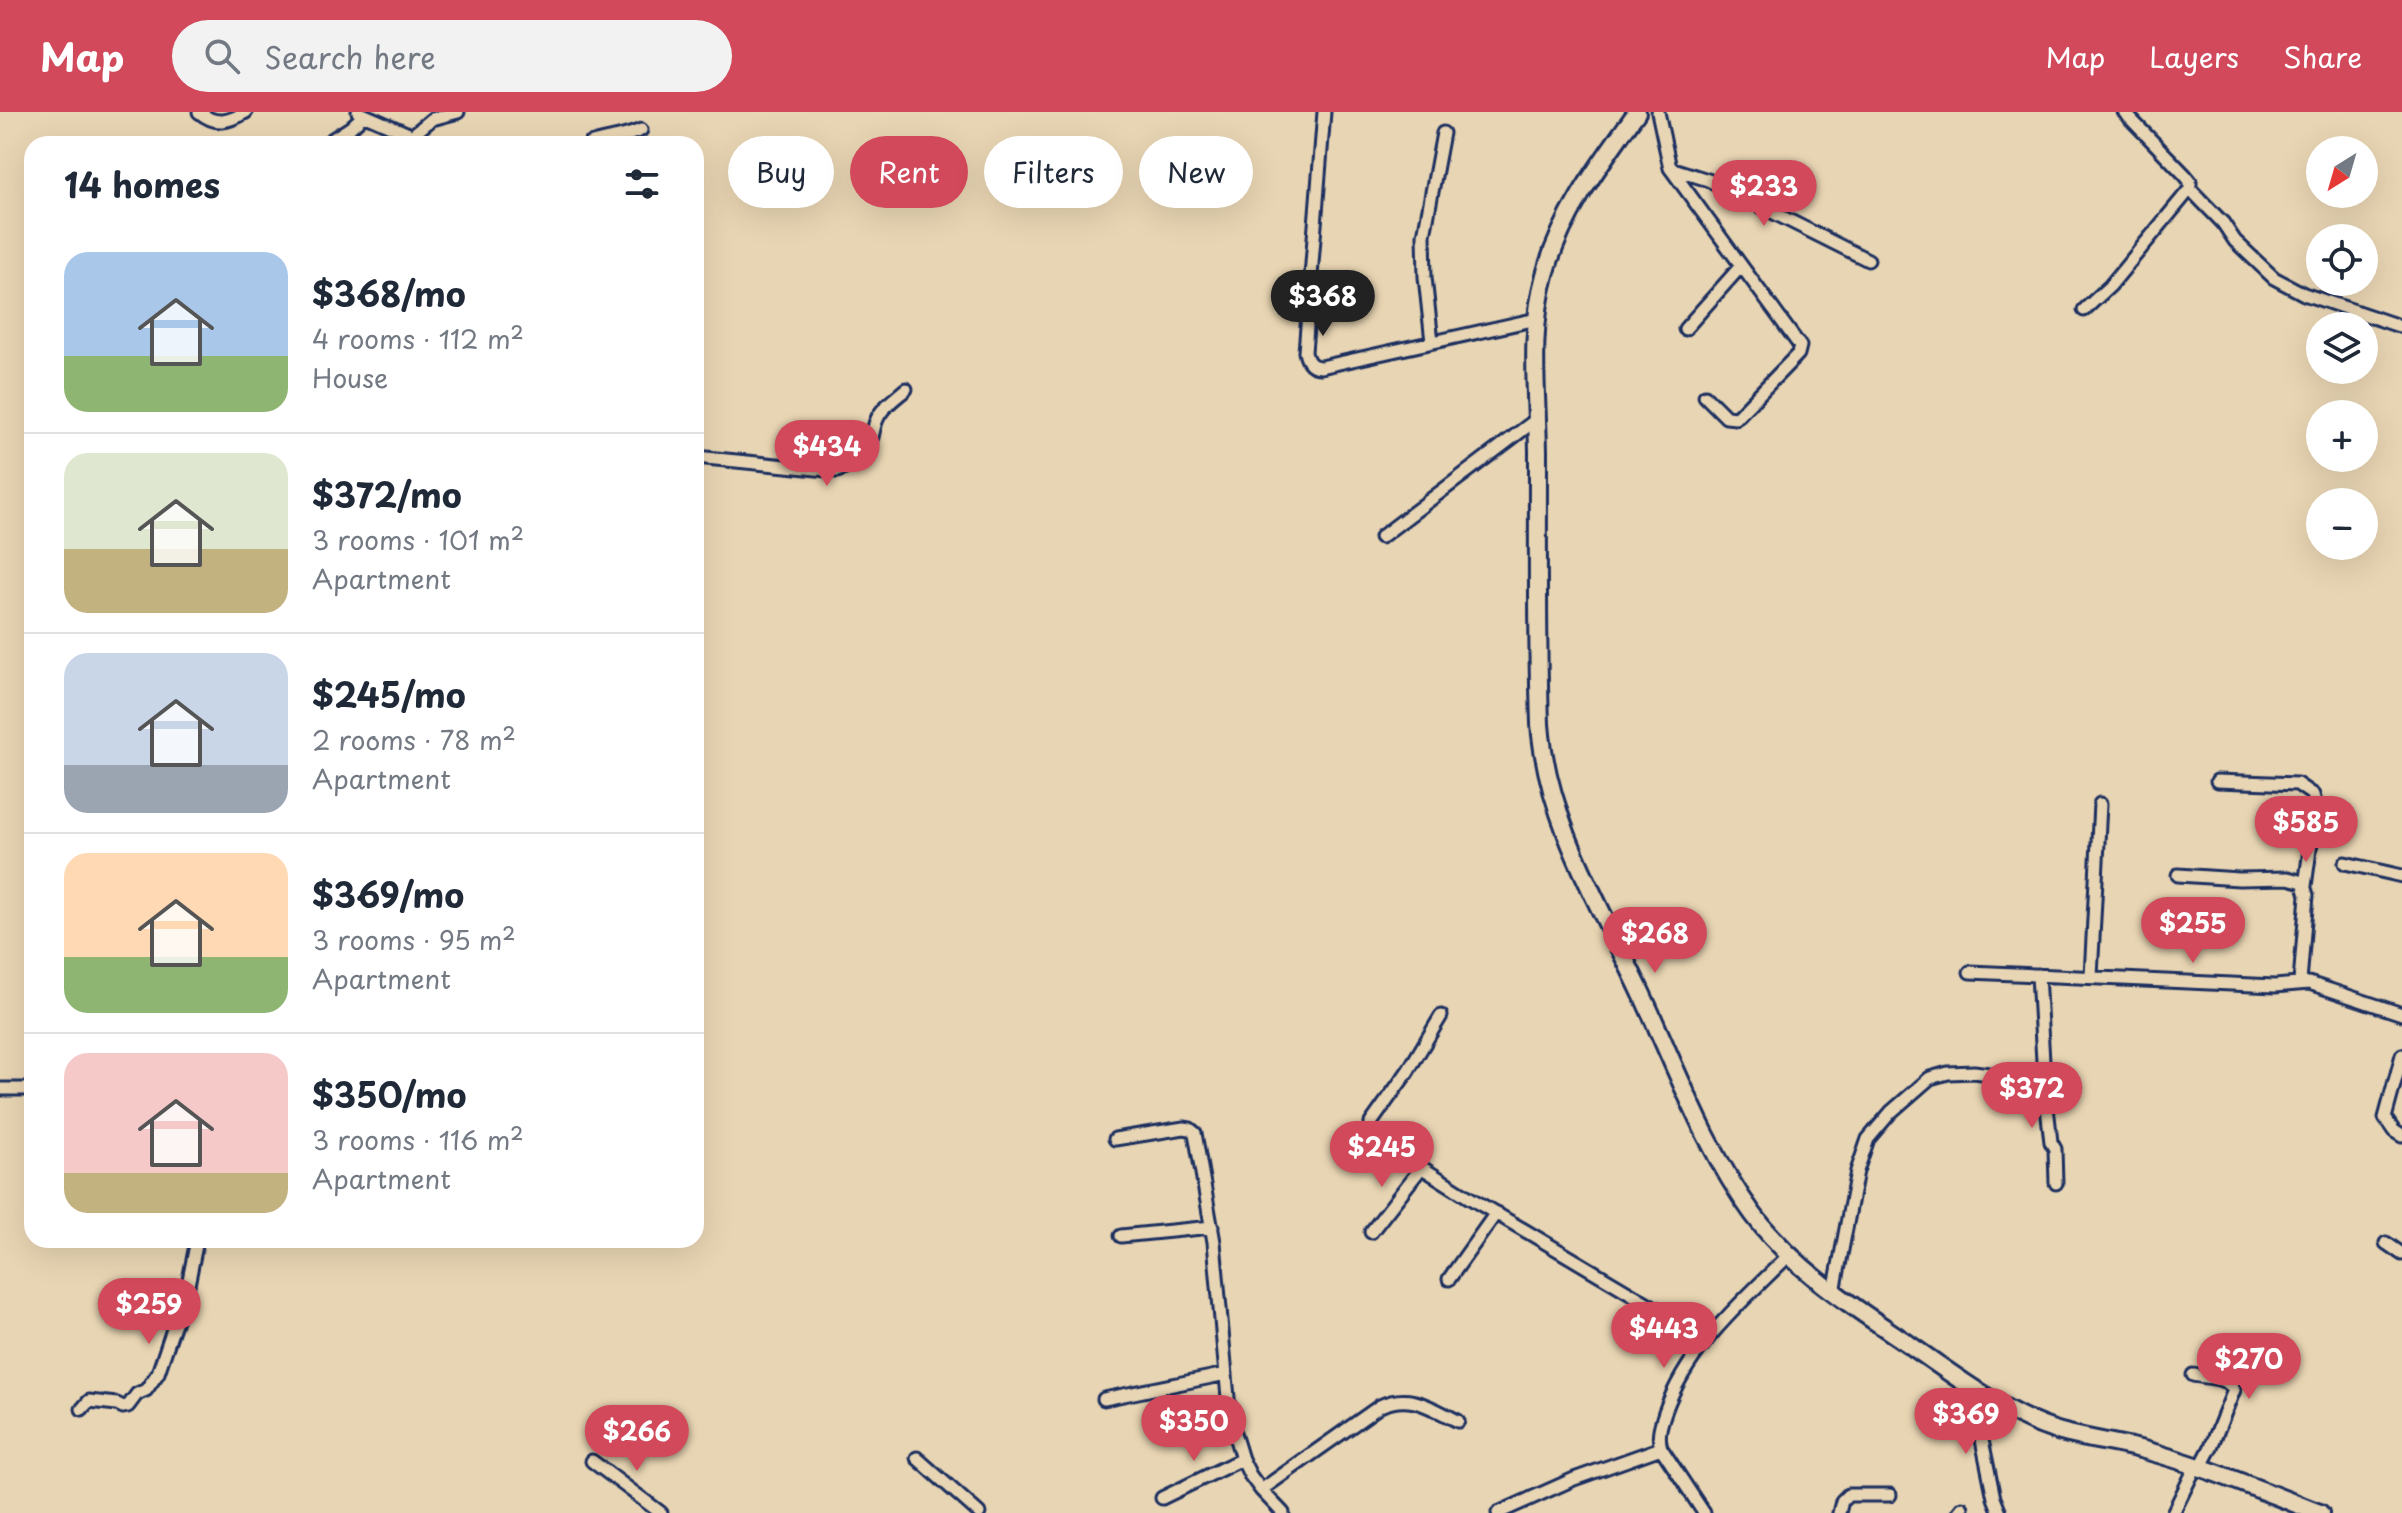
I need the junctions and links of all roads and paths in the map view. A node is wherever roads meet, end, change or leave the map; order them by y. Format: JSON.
{"nodes":[{"id":1,"x":199,"y":112,"type":"edge"},
{"id":2,"x":246,"y":112,"type":"edge"},
{"id":3,"x":458,"y":112,"type":"edge"},
{"id":4,"x":1324,"y":112,"type":"edge"},
{"id":5,"x":1637,"y":112,"type":"edge"},
{"id":6,"x":1658,"y":112,"type":"edge"},
{"id":7,"x":2124,"y":112,"type":"edge"},
{"id":8,"x":361,"y":114,"type":"edge"},
{"id":9,"x":641,"y":130,"type":"dead end"},
{"id":10,"x":1443,"y":133,"type":"dead end"},
{"id":11,"x":338,"y":136,"type":"edge"},
{"id":12,"x":400,"y":136,"type":"edge"},
{"id":13,"x":412,"y":136,"type":"edge"},
{"id":14,"x":628,"y":136,"type":"edge"},
{"id":15,"x":1670,"y":168,"type":"junction"},
{"id":16,"x":2190,"y":189,"type":"junction"},
{"id":17,"x":1868,"y":260,"type":"dead end"},
{"id":18,"x":1741,"y":266,"type":"junction"},
{"id":19,"x":2084,"y":310,"type":"dead end"},
{"id":20,"x":1537,"y":319,"type":"junction"},
{"id":21,"x":2402,"y":327,"type":"edge"},
{"id":22,"x":1685,"y":329,"type":"dead end"},
{"id":23,"x":1432,"y":342,"type":"junction"},
{"id":24,"x":906,"y":389,"type":"dead end"},
{"id":25,"x":1705,"y":396,"type":"dead end"},
{"id":26,"x":1537,"y":419,"type":"junction"},
{"id":27,"x":704,"y":458,"type":"edge"},
{"id":28,"x":1381,"y":537,"type":"dead end"},
{"id":29,"x":2217,"y":781,"type":"dead end"},
{"id":30,"x":2100,"y":804,"type":"dead end"},
{"id":31,"x":2345,"y":863,"type":"dead end"},
{"id":32,"x":2178,"y":875,"type":"dead end"},
{"id":33,"x":2402,"y":876,"type":"edge"},
{"id":34,"x":2305,"y":886,"type":"junction"},
{"id":35,"x":1970,"y":972,"type":"dead end"},
{"id":36,"x":2038,"y":975,"type":"junction"},
{"id":37,"x":2091,"y":976,"type":"junction"},
{"id":38,"x":2300,"y":982,"type":"junction"},
{"id":39,"x":2402,"y":1014,"type":"edge"},
{"id":40,"x":1441,"y":1016,"type":"dead end"},
{"id":41,"x":2402,"y":1055,"type":"edge"},
{"id":42,"x":2041,"y":1073,"type":"junction"},
{"id":43,"x":0,"y":1089,"type":"edge"},
{"id":44,"x":24,"y":1089,"type":"edge"},
{"id":45,"x":2402,"y":1136,"type":"edge"},
{"id":46,"x":1115,"y":1139,"type":"dead end"},
{"id":47,"x":1421,"y":1168,"type":"junction"},
{"id":48,"x":2056,"y":1183,"type":"dead end"},
{"id":49,"x":1496,"y":1213,"type":"junction"},
{"id":50,"x":1212,"y":1227,"type":"junction"},
{"id":51,"x":1371,"y":1232,"type":"dead end"},
{"id":52,"x":1121,"y":1236,"type":"dead end"},
{"id":53,"x":2386,"y":1243,"type":"dead end"},
{"id":54,"x":195,"y":1248,"type":"edge"},
{"id":55,"x":2402,"y":1254,"type":"edge"},
{"id":56,"x":1788,"y":1256,"type":"junction"},
{"id":57,"x":1449,"y":1279,"type":"dead end"},
{"id":58,"x":1834,"y":1292,"type":"junction"},
{"id":59,"x":1706,"y":1338,"type":"junction"},
{"id":60,"x":1226,"y":1374,"type":"junction"},
{"id":61,"x":2193,"y":1375,"type":"dead end"},
{"id":62,"x":1971,"y":1387,"type":"junction"},
{"id":63,"x":1104,"y":1399,"type":"dead end"},
{"id":64,"x":82,"y":1409,"type":"dead end"},
{"id":65,"x":1458,"y":1421,"type":"dead end"},
{"id":66,"x":1661,"y":1448,"type":"junction"},
{"id":67,"x":917,"y":1458,"type":"dead end"},
{"id":68,"x":1242,"y":1459,"type":"junction"},
{"id":69,"x":592,"y":1461,"type":"dead end"},
{"id":70,"x":2198,"y":1467,"type":"junction"},
{"id":71,"x":1261,"y":1490,"type":"junction"},
{"id":72,"x":1890,"y":1495,"type":"dead end"},
{"id":73,"x":1162,"y":1498,"type":"dead end"},
{"id":74,"x":661,"y":1513,"type":"edge"},
{"id":75,"x":979,"y":1513,"type":"edge"},
{"id":76,"x":1283,"y":1513,"type":"edge"},
{"id":77,"x":1498,"y":1513,"type":"edge"},
{"id":78,"x":1704,"y":1513,"type":"edge"},
{"id":79,"x":1839,"y":1513,"type":"edge"},
{"id":80,"x":2000,"y":1513,"type":"edge"},
{"id":81,"x":2173,"y":1513,"type":"edge"},
{"id":82,"x":2320,"y":1513,"type":"edge"}],
"edges":[{"from":1,"to":2,"type":"street"},
{"from":3,"to":13,"type":"street"},
{"from":4,"to":23,"type":"street"},
{"from":5,"to":20,"type":"street"},
{"from":6,"to":15,"type":"street"},
{"from":7,"to":16,"type":"street"},
{"from":8,"to":11,"type":"street"},
{"from":8,"to":12,"type":"street"},
{"from":9,"to":14,"type":"street"},
{"from":10,"to":23,"type":"street"},
{"from":15,"to":17,"type":"street"},
{"from":15,"to":18,"type":"street"},
{"from":16,"to":19,"type":"street"},
{"from":16,"to":21,"type":"street"},
{"from":18,"to":22,"type":"street"},
{"from":18,"to":25,"type":"street"},
{"from":20,"to":23,"type":"street"},
{"from":20,"to":26,"type":"street"},
{"from":24,"to":27,"type":"street"},
{"from":26,"to":28,"type":"street"},
{"from":26,"to":56,"type":"street"},
{"from":29,"to":34,"type":"street"},
{"from":30,"to":37,"type":"street"},
{"from":31,"to":33,"type":"street"},
{"from":32,"to":34,"type":"street"},
{"from":34,"to":38,"type":"street"},
{"from":35,"to":36,"type":"street"},
{"from":36,"to":37,"type":"street"},
{"from":36,"to":42,"type":"street"},
{"from":37,"to":38,"type":"street"},
{"from":38,"to":39,"type":"street"},
{"from":40,"to":47,"type":"street"},
{"from":41,"to":45,"type":"street"},
{"from":42,"to":48,"type":"street"},
{"from":42,"to":58,"type":"street"},
{"from":43,"to":44,"type":"street"},
{"from":46,"to":50,"type":"street"},
{"from":47,"to":49,"type":"street"},
{"from":47,"to":51,"type":"street"},
{"from":49,"to":57,"type":"street"},
{"from":49,"to":59,"type":"street"},
{"from":50,"to":52,"type":"street"},
{"from":50,"to":60,"type":"street"},
{"from":53,"to":55,"type":"street"},
{"from":54,"to":64,"type":"street"},
{"from":56,"to":58,"type":"street"},
{"from":56,"to":59,"type":"street"},
{"from":58,"to":62,"type":"street"},
{"from":59,"to":66,"type":"street"},
{"from":60,"to":63,"type":"street"},
{"from":60,"to":68,"type":"street"},
{"from":61,"to":70,"type":"street"},
{"from":62,"to":70,"type":"street"},
{"from":62,"to":80,"type":"street"},
{"from":65,"to":71,"type":"street"},
{"from":66,"to":77,"type":"street"},
{"from":66,"to":78,"type":"street"},
{"from":67,"to":75,"type":"street"},
{"from":68,"to":71,"type":"street"},
{"from":68,"to":73,"type":"street"},
{"from":69,"to":74,"type":"street"},
{"from":70,"to":81,"type":"street"},
{"from":70,"to":82,"type":"street"},
{"from":71,"to":76,"type":"street"},
{"from":72,"to":79,"type":"street"}]}
